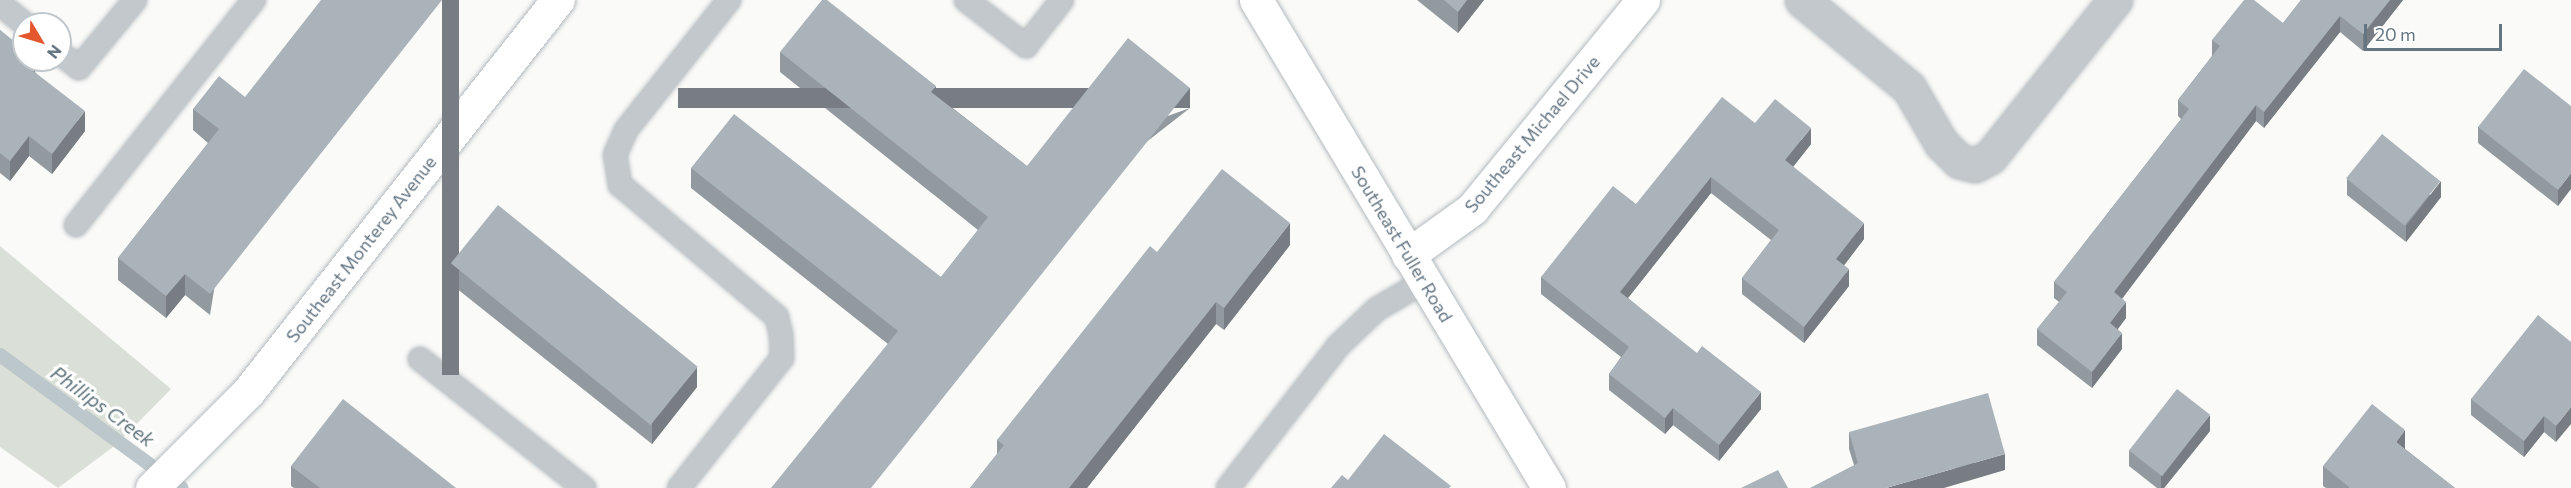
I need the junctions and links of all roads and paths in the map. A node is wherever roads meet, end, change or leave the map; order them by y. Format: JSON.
{"nodes":[{"id":1,"x":135,"y":0,"type":"edge"},
{"id":2,"x":254,"y":0,"type":"edge"},
{"id":3,"x":558,"y":0,"type":"edge"},
{"id":4,"x":729,"y":0,"type":"edge"},
{"id":5,"x":966,"y":0,"type":"edge"},
{"id":6,"x":1062,"y":0,"type":"edge"},
{"id":7,"x":1256,"y":0,"type":"edge"},
{"id":8,"x":1643,"y":0,"type":"edge"},
{"id":9,"x":1802,"y":0,"type":"edge"},
{"id":10,"x":2115,"y":0,"type":"edge"},
{"id":11,"x":0,"y":4,"type":"edge"},
{"id":12,"x":12,"y":14,"type":"edge"},
{"id":13,"x":72,"y":62,"type":"edge"},
{"id":14,"x":76,"y":225,"type":"dead end"},
{"id":15,"x":1417,"y":268,"type":"junction"},
{"id":16,"x":420,"y":358,"type":"dead end"},
{"id":17,"x":152,"y":488,"type":"edge"},
{"id":18,"x":584,"y":488,"type":"edge"},
{"id":19,"x":680,"y":488,"type":"edge"},
{"id":20,"x":1228,"y":488,"type":"edge"},
{"id":21,"x":1549,"y":488,"type":"edge"}],
"edges":[{"from":1,"to":13,"type":"lane"},
{"from":2,"to":14,"type":"lane"},
{"from":3,"to":17,"type":"street","name":"Southeast Monterey Avenue"},
{"from":4,"to":19,"type":"lane"},
{"from":5,"to":6,"type":"lane"},
{"from":7,"to":15,"type":"street","name":"Southeast Fuller Road"},
{"from":8,"to":15,"type":"street","name":"Southeast Michael Drive"},
{"from":9,"to":10,"type":"street"},
{"from":11,"to":12,"type":"lane"},
{"from":15,"to":20,"type":"lane"},
{"from":15,"to":21,"type":"street","name":"Southeast Fuller Road"},
{"from":16,"to":18,"type":"lane"}]}
